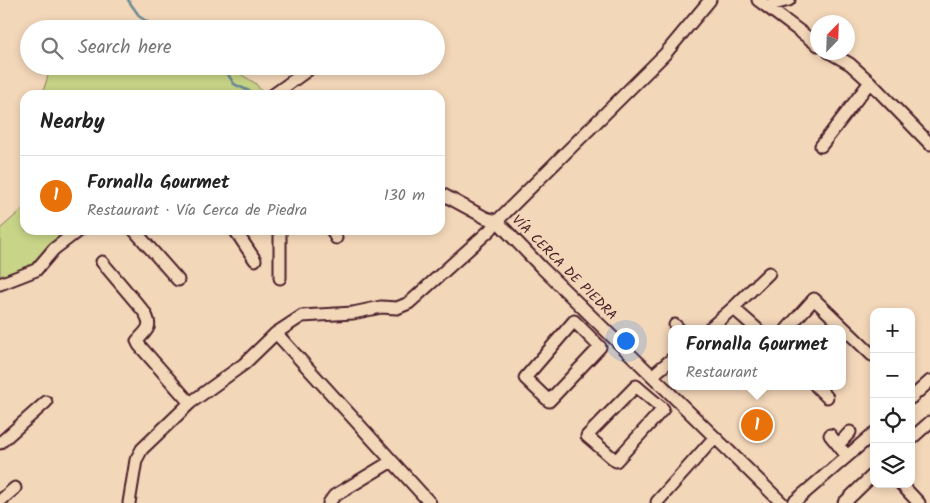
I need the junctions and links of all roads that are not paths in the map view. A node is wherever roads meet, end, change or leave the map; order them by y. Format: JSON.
{"nodes":[{"id":1,"x":710,"y":0,"type":"edge"},
{"id":2,"x":788,"y":1,"type":"edge"},
{"id":3,"x":762,"y":3,"type":"edge"},
{"id":4,"x":778,"y":16,"type":"junction"},
{"id":5,"x":810,"y":39,"type":"edge"},
{"id":6,"x":843,"y":60,"type":"edge"},
{"id":7,"x":301,"y":75,"type":"edge"},
{"id":8,"x":870,"y":82,"type":"junction"},
{"id":9,"x":280,"y":90,"type":"edge"},
{"id":10,"x":930,"y":144,"type":"edge"},
{"id":11,"x":821,"y":146,"type":"dead end"},
{"id":12,"x":445,"y":197,"type":"edge"},
{"id":13,"x":497,"y":221,"type":"junction"},
{"id":14,"x":72,"y":235,"type":"edge"},
{"id":15,"x":138,"y":235,"type":"edge"},
{"id":16,"x":238,"y":235,"type":"edge"},
{"id":17,"x":280,"y":235,"type":"edge"},
{"id":18,"x":255,"y":260,"type":"dead end"},
{"id":19,"x":102,"y":262,"type":"dead end"},
{"id":20,"x":769,"y":273,"type":"dead end"},
{"id":21,"x":280,"y":278,"type":"dead end"},
{"id":22,"x":178,"y":280,"type":"dead end"},
{"id":23,"x":0,"y":284,"type":"edge"},
{"id":24,"x":734,"y":308,"type":"junction"},
{"id":25,"x":598,"y":321,"type":"junction"},
{"id":26,"x":714,"y":325,"type":"edge"},
{"id":27,"x":753,"y":325,"type":"edge"},
{"id":28,"x":791,"y":325,"type":"edge"},
{"id":29,"x":841,"y":325,"type":"edge"},
{"id":30,"x":846,"y":330,"type":"edge"},
{"id":31,"x":276,"y":333,"type":"junction"},
{"id":32,"x":587,"y":334,"type":"junction"},
{"id":33,"x":870,"y":353,"type":"edge"},
{"id":34,"x":668,"y":362,"type":"edge"},
{"id":35,"x":653,"y":375,"type":"junction"},
{"id":36,"x":930,"y":381,"type":"edge"},
{"id":37,"x":668,"y":390,"type":"junction"},
{"id":38,"x":820,"y":390,"type":"edge"},
{"id":39,"x":915,"y":394,"type":"edge"},
{"id":40,"x":827,"y":397,"type":"dead end"},
{"id":41,"x":46,"y":402,"type":"dead end"},
{"id":42,"x":657,"y":402,"type":"junction"},
{"id":43,"x":190,"y":403,"type":"junction"},
{"id":44,"x":930,"y":422,"type":"edge"},
{"id":45,"x":850,"y":432,"type":"dead end"},
{"id":46,"x":830,"y":435,"type":"dead end"},
{"id":47,"x":915,"y":435,"type":"edge"},
{"id":48,"x":870,"y":436,"type":"edge"},
{"id":49,"x":715,"y":437,"type":"junction"},
{"id":50,"x":0,"y":443,"type":"edge"},
{"id":51,"x":839,"y":444,"type":"junction"},
{"id":52,"x":847,"y":456,"type":"junction"},
{"id":53,"x":392,"y":461,"type":"junction"},
{"id":54,"x":870,"y":478,"type":"edge"},
{"id":55,"x":14,"y":488,"type":"dead end"},
{"id":56,"x":905,"y":488,"type":"edge"},
{"id":57,"x":0,"y":501,"type":"edge"},
{"id":58,"x":657,"y":502,"type":"edge"},
{"id":59,"x":130,"y":503,"type":"edge"},
{"id":60,"x":329,"y":503,"type":"edge"},
{"id":61,"x":430,"y":503,"type":"edge"},
{"id":62,"x":782,"y":503,"type":"edge"},
{"id":63,"x":793,"y":503,"type":"edge"},
{"id":64,"x":845,"y":503,"type":"edge"},
{"id":65,"x":919,"y":503,"type":"edge"}],
"edges":[{"from":1,"to":13,"type":"street"},
{"from":2,"to":3,"type":"street"},
{"from":2,"to":4,"type":"street"},
{"from":3,"to":4,"type":"street"},
{"from":4,"to":5,"type":"street"},
{"from":6,"to":8,"type":"street"},
{"from":7,"to":9,"type":"street"},
{"from":8,"to":10,"type":"street"},
{"from":8,"to":11,"type":"street"},
{"from":12,"to":13,"type":"street"},
{"from":13,"to":25,"type":"street","name":"VÍA CERCA DE PIEDRA"},
{"from":13,"to":31,"type":"street"},
{"from":14,"to":23,"type":"street"},
{"from":15,"to":22,"type":"street"},
{"from":16,"to":18,"type":"street"},
{"from":17,"to":21,"type":"street"},
{"from":19,"to":43,"type":"street"},
{"from":20,"to":24,"type":"street"},
{"from":24,"to":26,"type":"street"},
{"from":24,"to":27,"type":"street"},
{"from":25,"to":32,"type":"street"},
{"from":25,"to":35,"type":"street","name":"VÍA CERCA DE PIEDRA"},
{"from":28,"to":29,"type":"street"},
{"from":30,"to":33,"type":"street"},
{"from":31,"to":43,"type":"street"},
{"from":31,"to":53,"type":"street"},
{"from":32,"to":32,"type":"street"},
{"from":34,"to":35,"type":"street"},
{"from":35,"to":37,"type":"street","name":"VÍA CERCA DE PIEDRA"},
{"from":36,"to":39,"type":"street"},
{"from":37,"to":42,"type":"street"},
{"from":37,"to":49,"type":"street","name":"VÍA CERCA DE PIEDRA"},
{"from":38,"to":40,"type":"street"},
{"from":41,"to":50,"type":"street"},
{"from":42,"to":42,"type":"street"},
{"from":43,"to":59,"type":"street"},
{"from":44,"to":47,"type":"street"},
{"from":45,"to":51,"type":"street"},
{"from":46,"to":51,"type":"street"},
{"from":48,"to":52,"type":"street"},
{"from":49,"to":58,"type":"street"},
{"from":49,"to":62,"type":"street","name":"VÍA CERCA DE PIEDRA"},
{"from":51,"to":52,"type":"street"},
{"from":52,"to":63,"type":"street"},
{"from":53,"to":60,"type":"street"},
{"from":53,"to":61,"type":"street"},
{"from":54,"to":64,"type":"street"},
{"from":55,"to":57,"type":"street"},
{"from":56,"to":65,"type":"street"}]}
